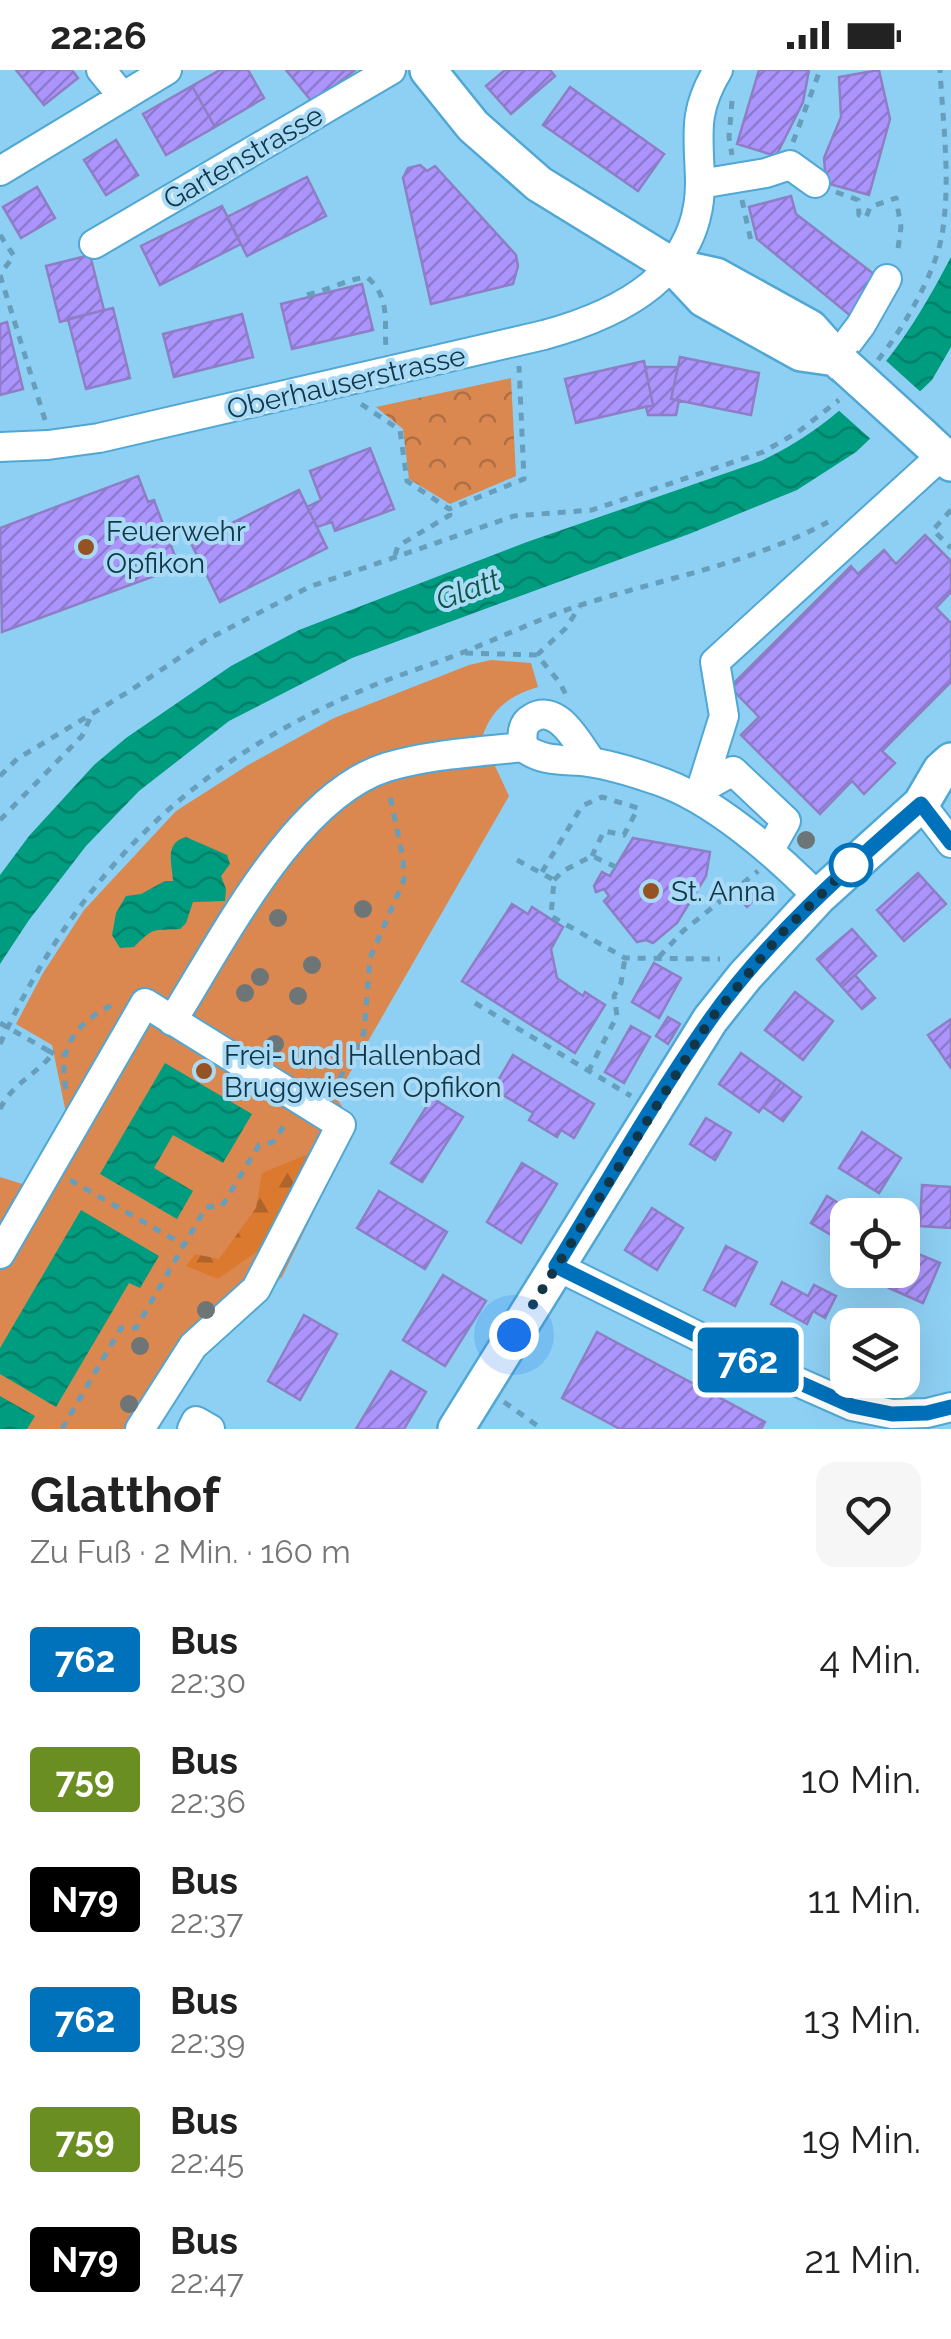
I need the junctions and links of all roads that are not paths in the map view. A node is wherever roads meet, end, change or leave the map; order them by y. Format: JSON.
{"nodes":[{"id":1,"x":101,"y":70,"type":"edge"},
{"id":2,"x":167,"y":70,"type":"edge"},
{"id":3,"x":391,"y":70,"type":"edge"},
{"id":4,"x":428,"y":70,"type":"edge"},
{"id":5,"x":718,"y":70,"type":"edge"},
{"id":6,"x":123,"y":97,"type":"junction"},
{"id":7,"x":0,"y":171,"type":"edge"},
{"id":8,"x":815,"y":183,"type":"road end"},
{"id":9,"x":700,"y":184,"type":"junction"},
{"id":10,"x":94,"y":244,"type":"dead end"},
{"id":11,"x":674,"y":267,"type":"junction"},
{"id":12,"x":887,"y":279,"type":"road end"},
{"id":13,"x":840,"y":362,"type":"junction"},
{"id":14,"x":0,"y":446,"type":"edge"},
{"id":15,"x":938,"y":451,"type":"edge"},
{"id":16,"x":524,"y":747,"type":"junction"},
{"id":17,"x":951,"y":761,"type":"edge"},
{"id":18,"x":592,"y":762,"type":"junction"},
{"id":19,"x":699,"y":794,"type":"junction"},
{"id":20,"x":936,"y":799,"type":"edge"},
{"id":21,"x":951,"y":843,"type":"edge"},
{"id":22,"x":766,"y":859,"type":"junction"},
{"id":23,"x":818,"y":897,"type":"junction"},
{"id":24,"x":172,"y":1021,"type":"junction"},
{"id":25,"x":0,"y":1254,"type":"edge"},
{"id":26,"x":556,"y":1266,"type":"junction"},
{"id":27,"x":951,"y":1407,"type":"edge"},
{"id":28,"x":140,"y":1429,"type":"edge"},
{"id":29,"x":192,"y":1429,"type":"edge"},
{"id":30,"x":210,"y":1429,"type":"edge"},
{"id":31,"x":456,"y":1429,"type":"edge"}],
"edges":[{"from":1,"to":6,"type":"street"},
{"from":2,"to":6,"type":"street"},
{"from":3,"to":10,"type":"street","name":"Gartenstrasse"},
{"from":4,"to":11,"type":"main road"},
{"from":5,"to":9,"type":"street"},
{"from":6,"to":7,"type":"street"},
{"from":8,"to":9,"type":"street"},
{"from":9,"to":11,"type":"street"},
{"from":11,"to":13,"type":"main road"},
{"from":11,"to":14,"type":"street","name":"Oberhauserstrasse"},
{"from":12,"to":13,"type":"street"},
{"from":13,"to":15,"type":"main road","bridge":true},
{"from":15,"to":19,"type":"street"},
{"from":16,"to":18,"type":"street"},
{"from":16,"to":18,"type":"street"},
{"from":16,"to":24,"type":"street"},
{"from":17,"to":20,"type":"main road"},
{"from":18,"to":19,"type":"street"},
{"from":19,"to":22,"type":"street"},
{"from":19,"to":22,"type":"street"},
{"from":20,"to":21,"type":"street"},
{"from":20,"to":23,"type":"main road"},
{"from":22,"to":23,"type":"street"},
{"from":23,"to":26,"type":"main road"},
{"from":24,"to":25,"type":"street"},
{"from":24,"to":28,"type":"street"},
{"from":26,"to":27,"type":"street"},
{"from":26,"to":31,"type":"main road"},
{"from":29,"to":30,"type":"street"}]}
